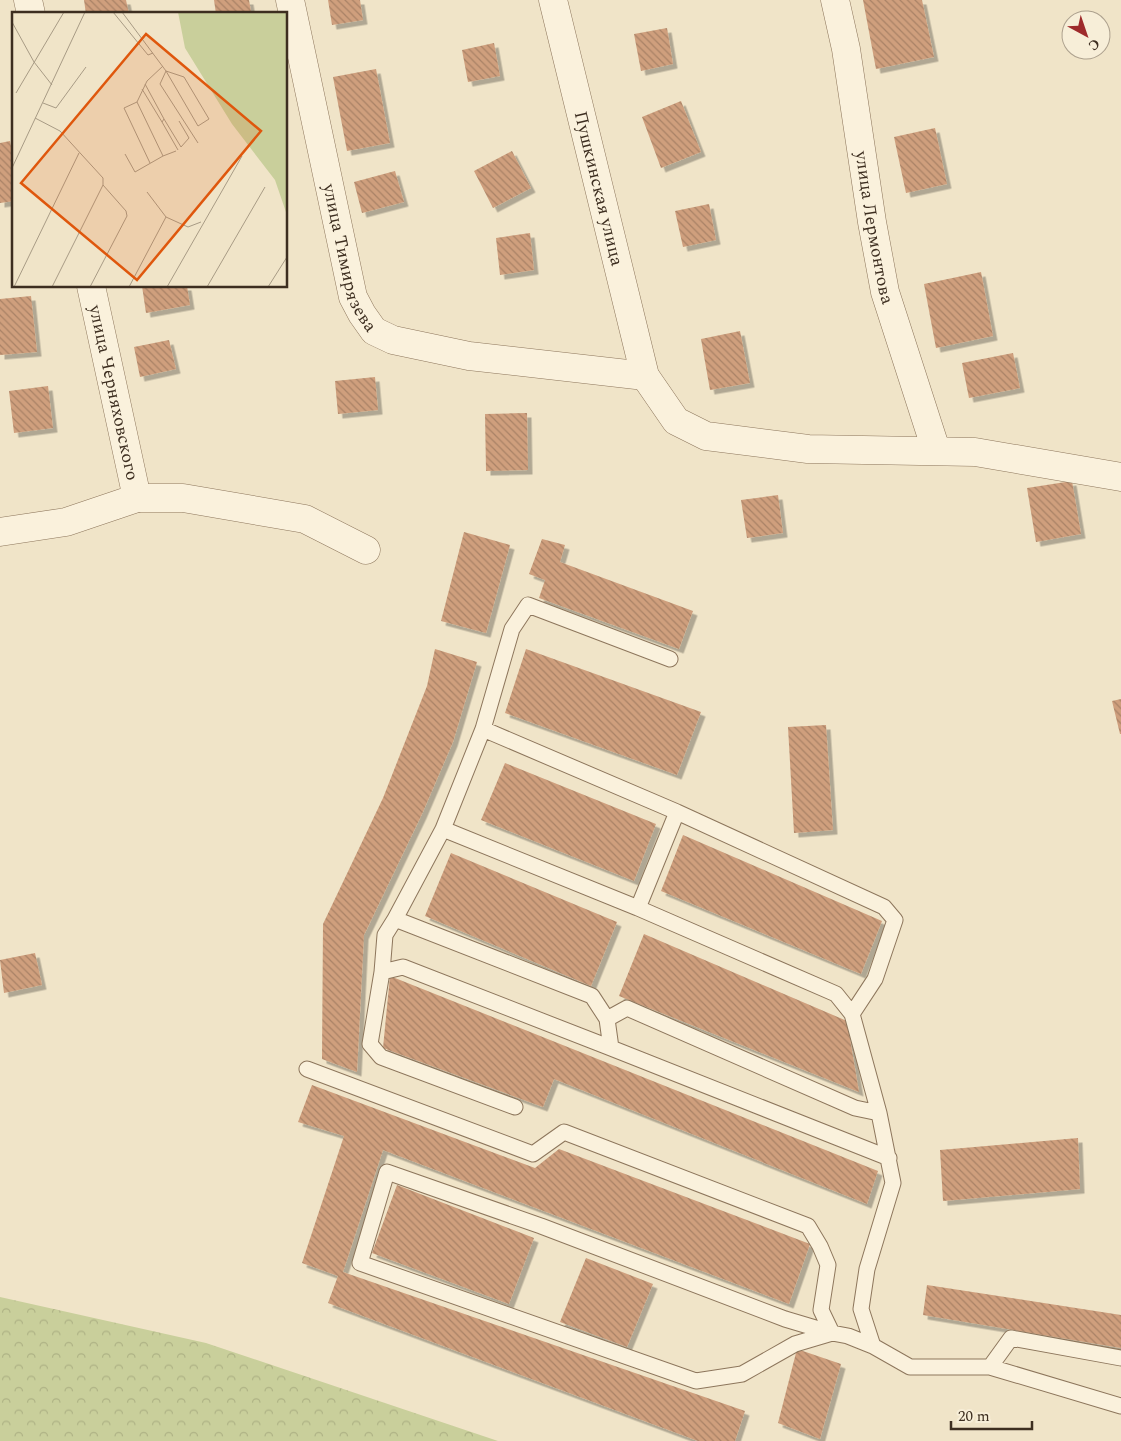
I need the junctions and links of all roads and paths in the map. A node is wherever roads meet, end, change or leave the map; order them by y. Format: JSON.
{"nodes":[{"id":1,"x":290,"y":0,"type":"edge"},
{"id":2,"x":553,"y":0,"type":"edge"},
{"id":3,"x":835,"y":0,"type":"edge"},
{"id":4,"x":91,"y":288,"type":"edge"},
{"id":5,"x":645,"y":376,"type":"junction"},
{"id":6,"x":936,"y":450,"type":"junction"},
{"id":7,"x":1121,"y":477,"type":"edge"},
{"id":8,"x":137,"y":498,"type":"junction"},
{"id":9,"x":0,"y":532,"type":"edge"},
{"id":10,"x":366,"y":550,"type":"dead end"},
{"id":11,"x":670,"y":659,"type":"dead end"},
{"id":12,"x":483,"y":729,"type":"junction"},
{"id":13,"x":677,"y":812,"type":"junction"},
{"id":14,"x":443,"y":829,"type":"junction"},
{"id":15,"x":638,"y":908,"type":"junction"},
{"id":16,"x":395,"y":918,"type":"junction"},
{"id":17,"x":382,"y":972,"type":"junction"},
{"id":18,"x":852,"y":1014,"type":"junction"},
{"id":19,"x":607,"y":1019,"type":"junction"},
{"id":20,"x":611,"y":1048,"type":"junction"},
{"id":21,"x":306,"y":1069,"type":"dead end"},
{"id":22,"x":515,"y":1106,"type":"dead end"},
{"id":23,"x":879,"y":1112,"type":"junction"},
{"id":24,"x":889,"y":1158,"type":"junction"},
{"id":25,"x":832,"y":1334,"type":"junction"},
{"id":26,"x":873,"y":1346,"type":"junction"},
{"id":27,"x":1121,"y":1358,"type":"edge"},
{"id":28,"x":990,"y":1367,"type":"junction"},
{"id":29,"x":1121,"y":1406,"type":"edge"}],
"edges":[{"from":1,"to":5,"type":"street","name":"улица Тимирязева"},
{"from":2,"to":5,"type":"street","name":"Пушкинская улица"},
{"from":3,"to":6,"type":"street","name":"улица Лермонтова"},
{"from":4,"to":8,"type":"street","name":"улица Черняховского"},
{"from":5,"to":6,"type":"street"},
{"from":6,"to":7,"type":"street"},
{"from":8,"to":9,"type":"street"},
{"from":8,"to":10,"type":"street"},
{"from":11,"to":12,"type":"lane"},
{"from":12,"to":13,"type":"lane"},
{"from":12,"to":14,"type":"lane"},
{"from":13,"to":15,"type":"lane"},
{"from":13,"to":18,"type":"lane"},
{"from":14,"to":15,"type":"lane"},
{"from":14,"to":16,"type":"lane"},
{"from":15,"to":18,"type":"lane"},
{"from":16,"to":17,"type":"lane"},
{"from":16,"to":19,"type":"lane"},
{"from":17,"to":20,"type":"lane"},
{"from":17,"to":22,"type":"lane"},
{"from":18,"to":23,"type":"lane"},
{"from":19,"to":20,"type":"lane"},
{"from":19,"to":23,"type":"lane"},
{"from":20,"to":24,"type":"lane"},
{"from":21,"to":25,"type":"lane"},
{"from":23,"to":24,"type":"lane"},
{"from":24,"to":26,"type":"lane"},
{"from":25,"to":25,"type":"lane"},
{"from":25,"to":26,"type":"lane"},
{"from":26,"to":28,"type":"lane"},
{"from":27,"to":28,"type":"lane"},
{"from":28,"to":29,"type":"lane"}]}
